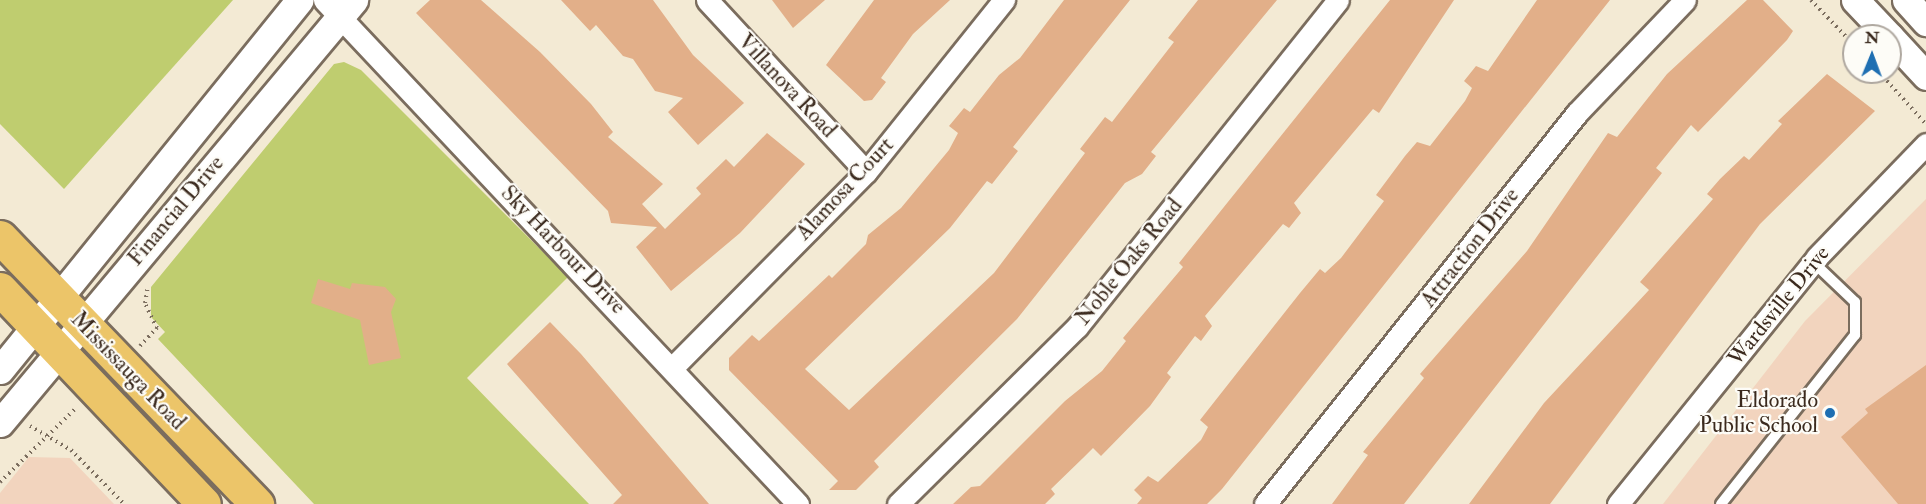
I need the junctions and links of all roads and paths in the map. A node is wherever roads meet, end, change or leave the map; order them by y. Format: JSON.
{"nodes":[{"id":1,"x":300,"y":0,"type":"edge"},
{"id":2,"x":707,"y":0,"type":"edge"},
{"id":3,"x":1004,"y":0,"type":"edge"},
{"id":4,"x":1338,"y":0,"type":"edge"},
{"id":5,"x":1685,"y":0,"type":"edge"},
{"id":6,"x":1811,"y":0,"type":"edge"},
{"id":7,"x":1855,"y":0,"type":"edge"},
{"id":8,"x":1906,"y":0,"type":"edge"},
{"id":9,"x":339,"y":6,"type":"edge"},
{"id":10,"x":1926,"y":22,"type":"edge"},
{"id":11,"x":1878,"y":24,"type":"edge"},
{"id":12,"x":1842,"y":32,"type":"edge"},
{"id":13,"x":1902,"y":50,"type":"edge"},
{"id":14,"x":1926,"y":76,"type":"edge"},
{"id":15,"x":1891,"y":84,"type":"edge"},
{"id":16,"x":1926,"y":123,"type":"edge"},
{"id":17,"x":1926,"y":144,"type":"edge"},
{"id":18,"x":866,"y":172,"type":"junction"},
{"id":19,"x":0,"y":237,"type":"edge"},
{"id":20,"x":1813,"y":262,"type":"junction"},
{"id":21,"x":0,"y":289,"type":"edge"},
{"id":22,"x":60,"y":301,"type":"junction"},
{"id":23,"x":83,"y":324,"type":"junction"},
{"id":24,"x":36,"y":327,"type":"junction"},
{"id":25,"x":60,"y":352,"type":"junction"},
{"id":26,"x":674,"y":366,"type":"junction"},
{"id":27,"x":0,"y":370,"type":"edge"},
{"id":28,"x":0,"y":423,"type":"edge"},
{"id":29,"x":55,"y":429,"type":"dead end"},
{"id":30,"x":34,"y":430,"type":"dead end"},
{"id":31,"x":45,"y":437,"type":"junction"},
{"id":32,"x":0,"y":482,"type":"edge"},
{"id":33,"x":124,"y":504,"type":"edge"},
{"id":34,"x":204,"y":504,"type":"edge"},
{"id":35,"x":257,"y":504,"type":"edge"},
{"id":36,"x":798,"y":504,"type":"edge"},
{"id":37,"x":898,"y":504,"type":"edge"},
{"id":38,"x":1265,"y":504,"type":"edge"},
{"id":39,"x":1618,"y":504,"type":"edge"},
{"id":40,"x":1721,"y":504,"type":"edge"}],
"edges":[{"from":1,"to":22,"type":"street","name":"Financial Drive"},
{"from":2,"to":18,"type":"street","name":"Villanova Road"},
{"from":3,"to":18,"type":"street","name":"Alamosa Court"},
{"from":4,"to":37,"type":"street","name":"Noble Oaks Road"},
{"from":5,"to":38,"type":"street","name":"Attraction Drive"},
{"from":6,"to":12,"type":"path"},
{"from":7,"to":11,"type":"street"},
{"from":8,"to":10,"type":"street"},
{"from":9,"to":23,"type":"street","name":"Financial Drive"},
{"from":9,"to":26,"type":"street","name":"Sky Harbour Drive"},
{"from":13,"to":14,"type":"street"},
{"from":15,"to":16,"type":"path"},
{"from":17,"to":20,"type":"street","name":"Wardsville Drive"},
{"from":18,"to":26,"type":"street","name":"Alamosa Court"},
{"from":19,"to":22,"type":"main road","name":"Mississauga Road"},
{"from":20,"to":39,"type":"street","name":"Wardsville Drive"},
{"from":20,"to":40,"type":"lane"},
{"from":21,"to":24,"type":"main road","name":"Mississauga Road"},
{"from":22,"to":23,"type":"main road","name":"Mississauga Road"},
{"from":22,"to":24,"type":"street","name":"Financial Drive"},
{"from":23,"to":25,"type":"street","name":"Financial Drive"},
{"from":23,"to":35,"type":"main road","name":"Mississauga Road"},
{"from":24,"to":25,"type":"main road","name":"Mississauga Road"},
{"from":24,"to":27,"type":"street","name":"Financial Drive"},
{"from":25,"to":28,"type":"street","name":"Financial Drive"},
{"from":25,"to":34,"type":"main road","name":"Mississauga Road"},
{"from":26,"to":36,"type":"street","name":"Sky Harbour Drive"},
{"from":29,"to":31,"type":"path"},
{"from":30,"to":31,"type":"path"},
{"from":31,"to":32,"type":"path"},
{"from":31,"to":33,"type":"path"}]}
